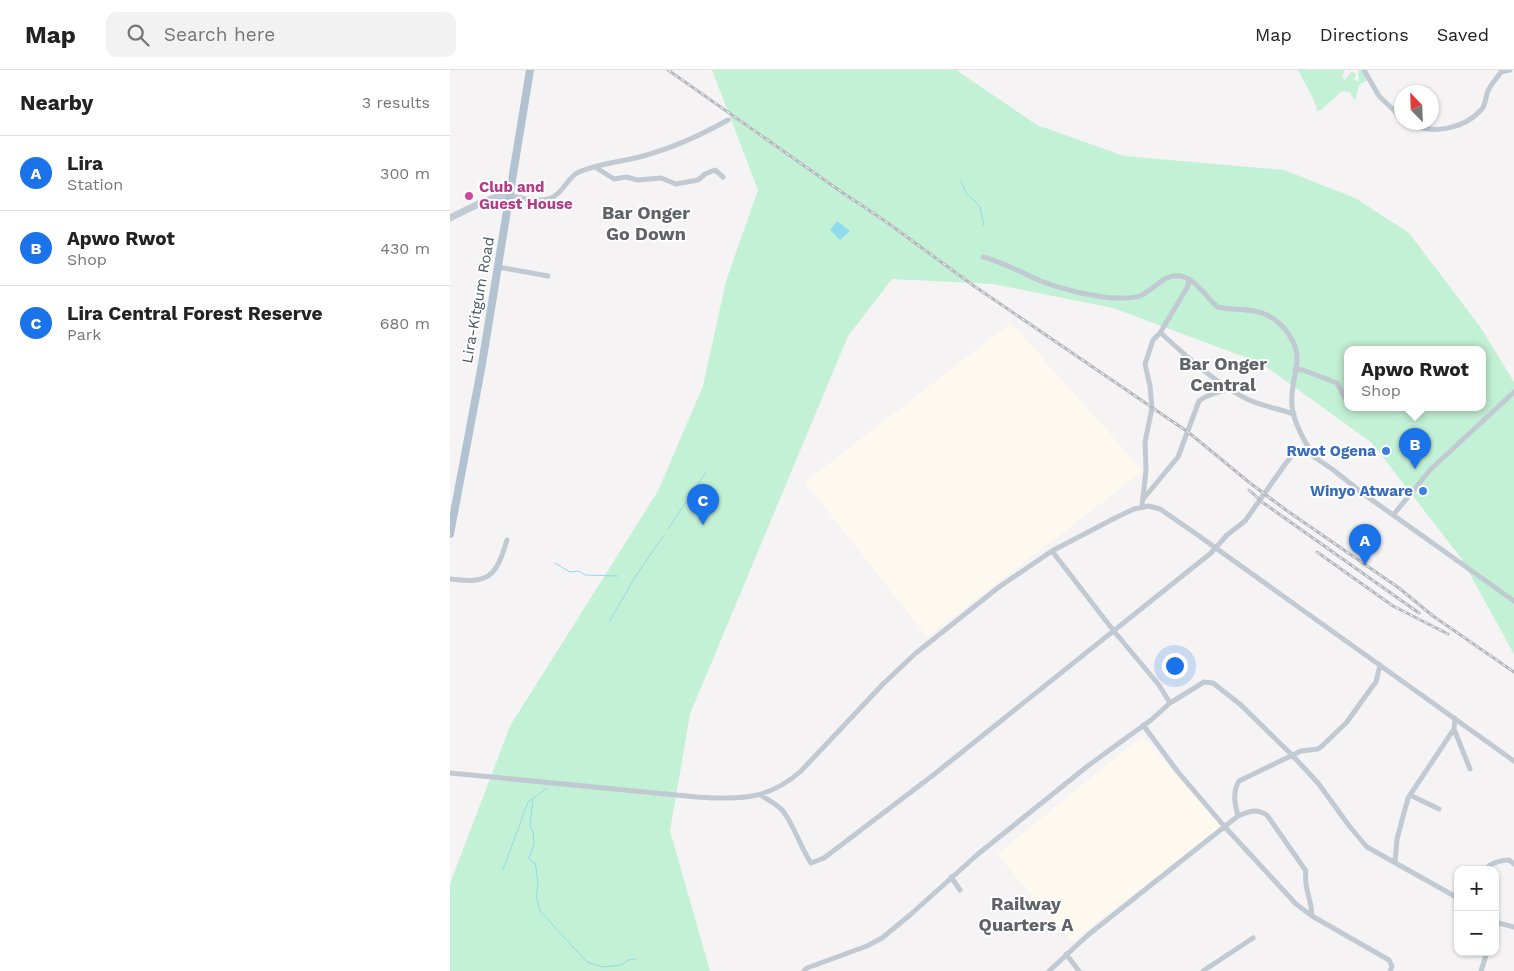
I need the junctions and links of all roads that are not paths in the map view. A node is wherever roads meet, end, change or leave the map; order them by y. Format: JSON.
{"nodes":[{"id":1,"x":530,"y":70,"type":"edge"},
{"id":2,"x":1364,"y":70,"type":"edge"},
{"id":3,"x":1510,"y":70,"type":"edge"},
{"id":4,"x":1394,"y":111,"type":"edge"},
{"id":5,"x":728,"y":120,"type":"dead end"},
{"id":6,"x":1439,"y":129,"type":"edge"},
{"id":7,"x":595,"y":167,"type":"junction"},
{"id":8,"x":723,"y":177,"type":"dead end"},
{"id":9,"x":509,"y":195,"type":"junction"},
{"id":10,"x":450,"y":218,"type":"edge"},
{"id":11,"x":983,"y":257,"type":"dead end"},
{"id":12,"x":498,"y":267,"type":"junction"},
{"id":13,"x":548,"y":276,"type":"dead end"},
{"id":14,"x":1188,"y":279,"type":"junction"},
{"id":15,"x":1196,"y":284,"type":"junction"},
{"id":16,"x":1188,"y":286,"type":"junction"},
{"id":17,"x":1160,"y":333,"type":"junction"},
{"id":18,"x":1296,"y":369,"type":"junction"},
{"id":19,"x":1230,"y":388,"type":"junction"},
{"id":20,"x":1341,"y":389,"type":"junction"},
{"id":21,"x":1344,"y":390,"type":"edge"},
{"id":22,"x":1514,"y":392,"type":"edge"},
{"id":23,"x":1344,"y":396,"type":"edge"},
{"id":24,"x":1294,"y":414,"type":"junction"},
{"id":25,"x":1315,"y":457,"type":"junction"},
{"id":26,"x":1144,"y":498,"type":"junction"},
{"id":27,"x":453,"y":505,"type":"edge"},
{"id":28,"x":1142,"y":506,"type":"junction"},
{"id":29,"x":1394,"y":514,"type":"junction"},
{"id":30,"x":450,"y":534,"type":"edge"},
{"id":31,"x":507,"y":540,"type":"dead end"},
{"id":32,"x":1215,"y":548,"type":"junction"},
{"id":33,"x":1052,"y":551,"type":"junction"},
{"id":34,"x":450,"y":579,"type":"edge"},
{"id":35,"x":1514,"y":601,"type":"edge"},
{"id":36,"x":1113,"y":630,"type":"junction"},
{"id":37,"x":1380,"y":665,"type":"junction"},
{"id":38,"x":1170,"y":702,"type":"junction"},
{"id":39,"x":1456,"y":718,"type":"junction"},
{"id":40,"x":1143,"y":726,"type":"junction"},
{"id":41,"x":1454,"y":729,"type":"junction"},
{"id":42,"x":1293,"y":756,"type":"junction"},
{"id":43,"x":1514,"y":761,"type":"edge"},
{"id":44,"x":1470,"y":769,"type":"dead end"},
{"id":45,"x":450,"y":773,"type":"edge"},
{"id":46,"x":761,"y":795,"type":"junction"},
{"id":47,"x":1410,"y":795,"type":"junction"},
{"id":48,"x":1439,"y":809,"type":"dead end"},
{"id":49,"x":1238,"y":816,"type":"junction"},
{"id":50,"x":1225,"y":828,"type":"junction"},
{"id":51,"x":1395,"y":862,"type":"junction"},
{"id":52,"x":1514,"y":864,"type":"edge"},
{"id":53,"x":1489,"y":866,"type":"edge"},
{"id":54,"x":951,"y":878,"type":"junction"},
{"id":55,"x":960,"y":890,"type":"dead end"},
{"id":56,"x":1454,"y":896,"type":"edge"},
{"id":57,"x":1312,"y":916,"type":"junction"},
{"id":58,"x":1499,"y":923,"type":"edge"},
{"id":59,"x":1514,"y":927,"type":"edge"},
{"id":60,"x":1253,"y":938,"type":"dead end"},
{"id":61,"x":1066,"y":954,"type":"junction"},
{"id":62,"x":1486,"y":956,"type":"edge"},
{"id":63,"x":804,"y":971,"type":"edge"},
{"id":64,"x":1049,"y":971,"type":"edge"},
{"id":65,"x":1080,"y":971,"type":"edge"},
{"id":66,"x":1203,"y":971,"type":"edge"},
{"id":67,"x":1390,"y":971,"type":"edge"},
{"id":68,"x":1481,"y":971,"type":"edge"}],
"edges":[{"from":1,"to":9,"type":"main road","name":"Lira-Kitgum Road"},
{"from":2,"to":4,"type":"street"},
{"from":3,"to":6,"type":"street"},
{"from":5,"to":7,"type":"street"},
{"from":7,"to":8,"type":"street"},
{"from":7,"to":9,"type":"street"},
{"from":9,"to":10,"type":"street"},
{"from":9,"to":12,"type":"main road","name":"Lira-Kitgum Road"},
{"from":11,"to":14,"type":"street"},
{"from":12,"to":13,"type":"street"},
{"from":12,"to":27,"type":"main road","name":"Lira-Kitgum Road"},
{"from":14,"to":15,"type":"street"},
{"from":14,"to":16,"type":"street"},
{"from":15,"to":16,"type":"street"},
{"from":15,"to":18,"type":"street"},
{"from":16,"to":17,"type":"street"},
{"from":17,"to":19,"type":"street"},
{"from":17,"to":26,"type":"street"},
{"from":18,"to":20,"type":"street"},
{"from":18,"to":24,"type":"street"},
{"from":19,"to":24,"type":"street"},
{"from":19,"to":26,"type":"street"},
{"from":20,"to":21,"type":"street"},
{"from":20,"to":23,"type":"street"},
{"from":22,"to":29,"type":"street"},
{"from":24,"to":25,"type":"street"},
{"from":25,"to":29,"type":"street"},
{"from":25,"to":32,"type":"street"},
{"from":26,"to":28,"type":"street"},
{"from":27,"to":30,"type":"main road","name":"Lira-Kitgum Road"},
{"from":28,"to":32,"type":"street"},
{"from":28,"to":33,"type":"street"},
{"from":29,"to":35,"type":"street"},
{"from":31,"to":34,"type":"street"},
{"from":32,"to":36,"type":"street"},
{"from":32,"to":37,"type":"street"},
{"from":33,"to":36,"type":"street"},
{"from":33,"to":46,"type":"street"},
{"from":36,"to":38,"type":"street"},
{"from":36,"to":46,"type":"street"},
{"from":37,"to":39,"type":"street"},
{"from":37,"to":42,"type":"street"},
{"from":38,"to":40,"type":"street"},
{"from":38,"to":42,"type":"street"},
{"from":39,"to":41,"type":"street"},
{"from":39,"to":43,"type":"street"},
{"from":40,"to":50,"type":"street"},
{"from":40,"to":54,"type":"street"},
{"from":41,"to":44,"type":"street"},
{"from":41,"to":47,"type":"street"},
{"from":42,"to":49,"type":"street"},
{"from":42,"to":51,"type":"street"},
{"from":45,"to":46,"type":"street"},
{"from":47,"to":48,"type":"street"},
{"from":47,"to":51,"type":"street"},
{"from":49,"to":50,"type":"street"},
{"from":49,"to":57,"type":"street"},
{"from":50,"to":57,"type":"street"},
{"from":50,"to":61,"type":"street"},
{"from":51,"to":56,"type":"street"},
{"from":52,"to":53,"type":"street"},
{"from":54,"to":55,"type":"street"},
{"from":54,"to":63,"type":"street"},
{"from":57,"to":67,"type":"street"},
{"from":58,"to":59,"type":"street"},
{"from":60,"to":66,"type":"street"},
{"from":61,"to":64,"type":"street"},
{"from":61,"to":65,"type":"street"},
{"from":62,"to":68,"type":"street"}]}
